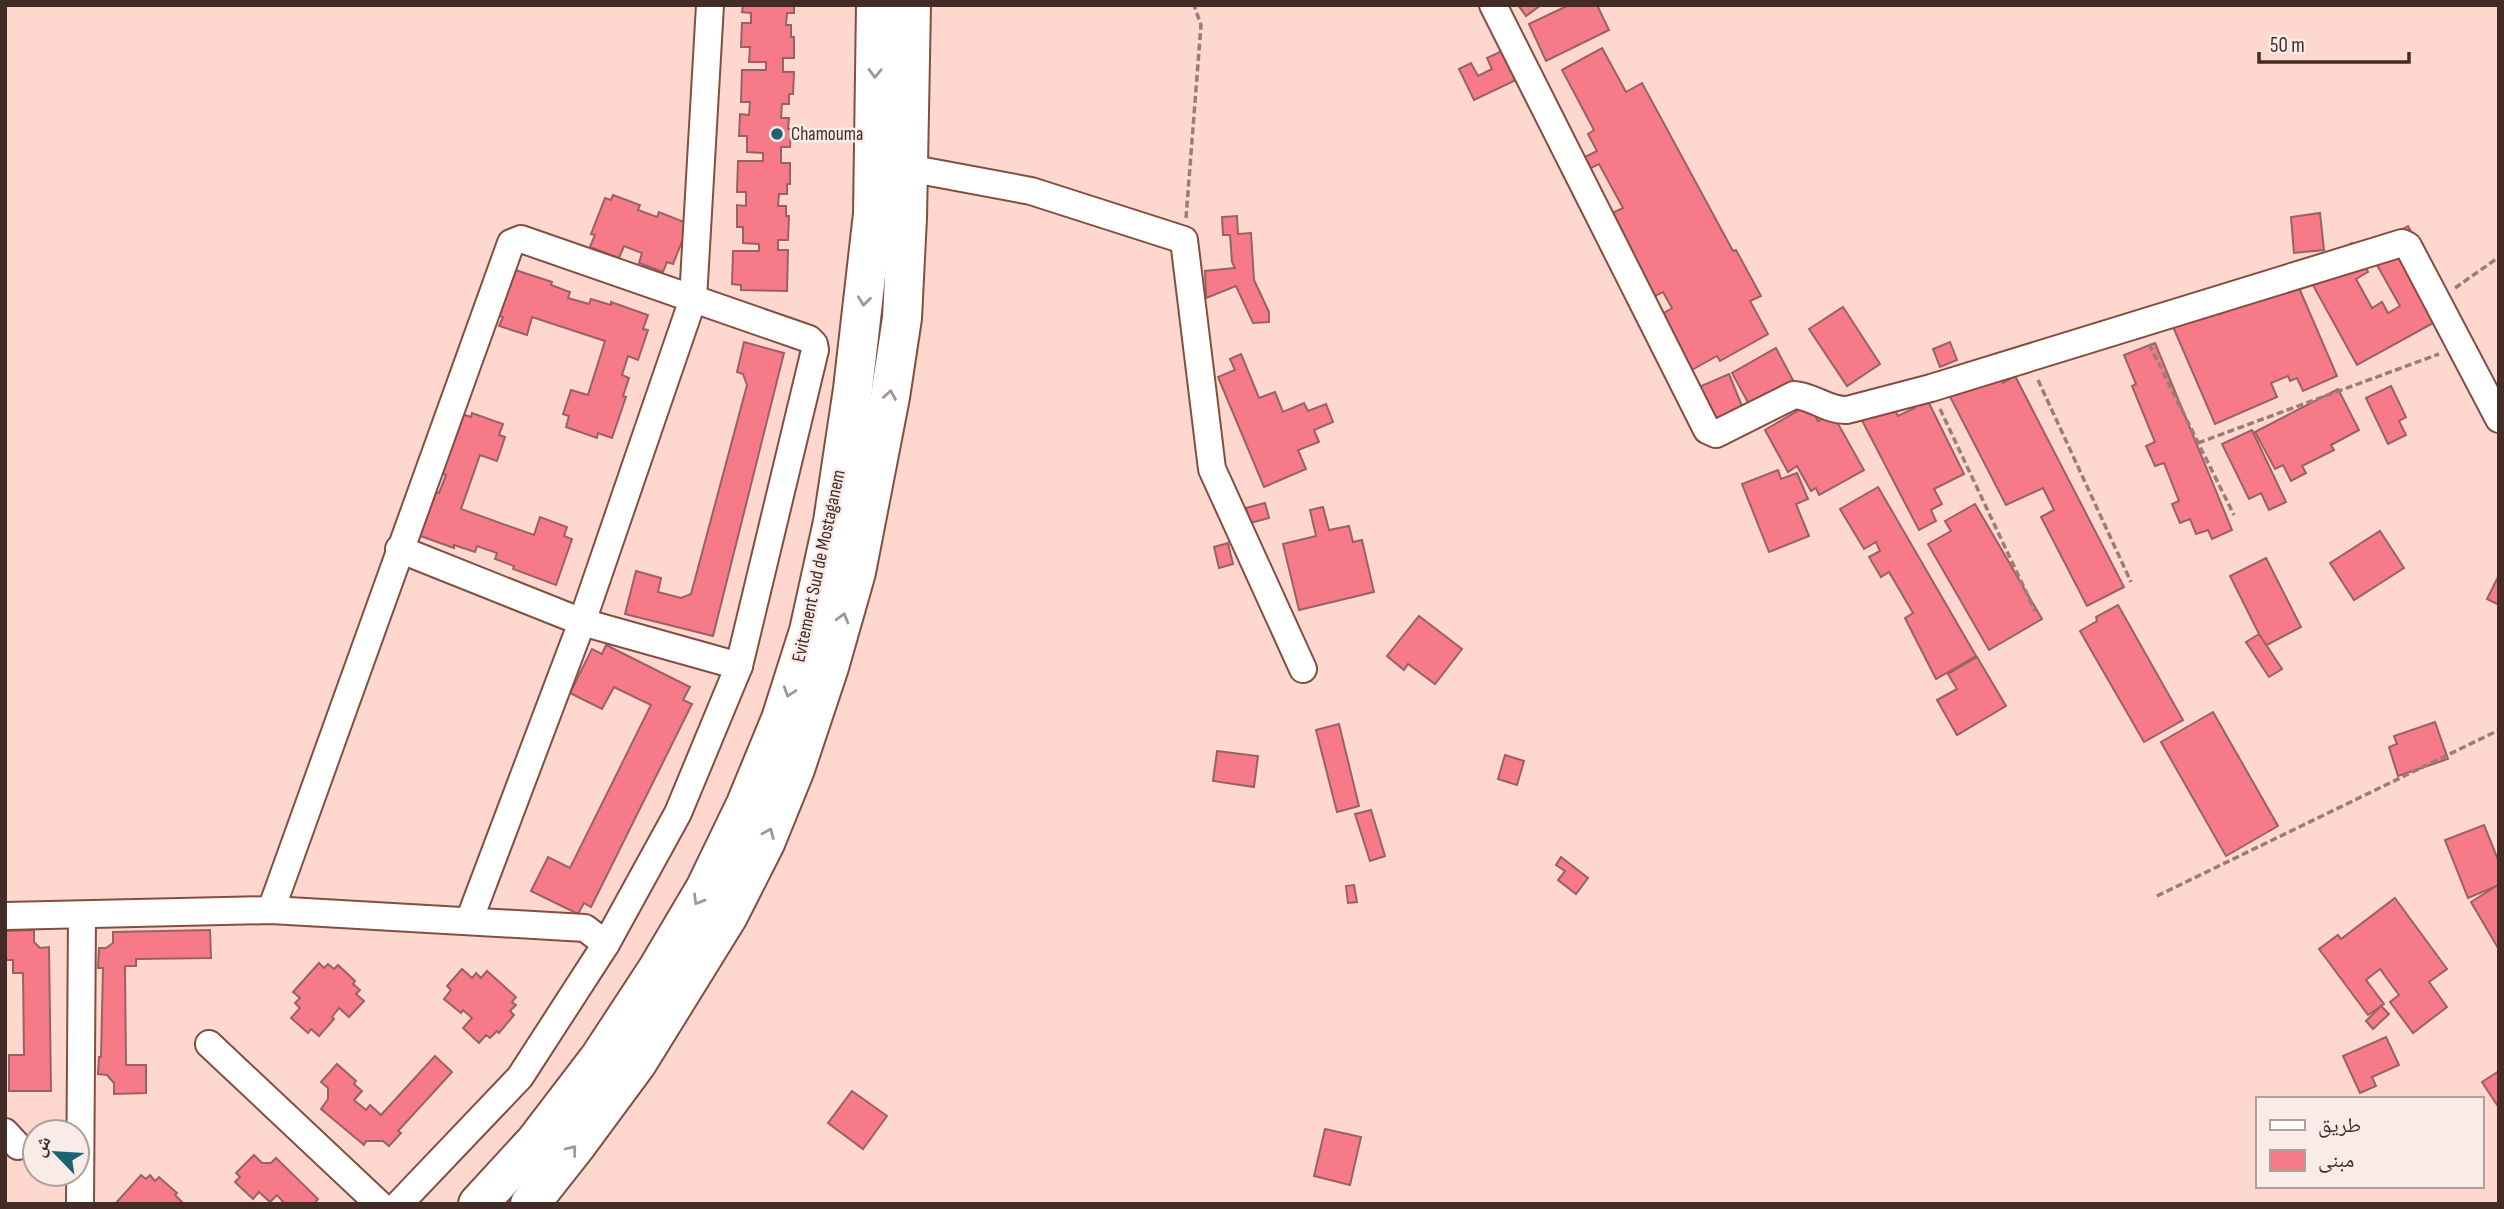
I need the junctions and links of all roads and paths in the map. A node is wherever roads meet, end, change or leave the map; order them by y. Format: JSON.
{"nodes":[{"id":1,"x":710,"y":5,"type":"edge"},
{"id":2,"x":876,"y":5,"type":"edge"},
{"id":3,"x":911,"y":5,"type":"edge"},
{"id":4,"x":1194,"y":5,"type":"edge"},
{"id":5,"x":1493,"y":5,"type":"edge"},
{"id":6,"x":908,"y":168,"type":"junction"},
{"id":7,"x":1184,"y":240,"type":"junction"},
{"id":8,"x":2499,"y":257,"type":"edge"},
{"id":9,"x":693,"y":299,"type":"junction"},
{"id":10,"x":2437,"y":301,"type":"junction"},
{"id":11,"x":2148,"y":342,"type":"dead end"},
{"id":12,"x":2461,"y":346,"type":"junction"},
{"id":13,"x":2028,"y":359,"type":"junction"},
{"id":14,"x":1931,"y":388,"type":"junction"},
{"id":15,"x":2499,"y":419,"type":"edge"},
{"id":16,"x":2198,"y":443,"type":"junction"},
{"id":17,"x":2234,"y":515,"type":"dead end"},
{"id":18,"x":399,"y":550,"type":"junction"},
{"id":19,"x":2131,"y":582,"type":"dead end"},
{"id":20,"x":2035,"y":611,"type":"dead end"},
{"id":21,"x":582,"y":622,"type":"junction"},
{"id":22,"x":739,"y":666,"type":"junction"},
{"id":23,"x":1303,"y":669,"type":"dead end"},
{"id":24,"x":2499,"y":730,"type":"edge"},
{"id":25,"x":2157,"y":896,"type":"dead end"},
{"id":26,"x":271,"y":910,"type":"junction"},
{"id":27,"x":82,"y":915,"type":"junction"},
{"id":28,"x":5,"y":916,"type":"edge"},
{"id":29,"x":469,"y":921,"type":"junction"},
{"id":30,"x":606,"y":944,"type":"junction"},
{"id":31,"x":209,"y":1044,"type":"dead end"},
{"id":32,"x":80,"y":1204,"type":"edge"},
{"id":33,"x":379,"y":1204,"type":"edge"},
{"id":34,"x":399,"y":1204,"type":"edge"},
{"id":35,"x":478,"y":1204,"type":"edge"},
{"id":36,"x":530,"y":1204,"type":"edge"}],
"edges":[{"from":1,"to":9,"type":"street"},
{"from":2,"to":35,"type":"highway","name":"Evitement Sud de Mostaganem","one_way":true},
{"from":3,"to":6,"type":"highway","name":"Evitement Sud de Mostaganem"},
{"from":4,"to":7,"type":"path"},
{"from":5,"to":14,"type":"street"},
{"from":6,"to":7,"type":"street"},
{"from":36,"to":6,"type":"highway","name":"Evitement Sud de Mostaganem","one_way":true},
{"from":7,"to":23,"type":"street"},
{"from":8,"to":10,"type":"path"},
{"from":9,"to":18,"type":"street"},
{"from":9,"to":21,"type":"street"},
{"from":9,"to":22,"type":"street"},
{"from":10,"to":12,"type":"street"},
{"from":10,"to":13,"type":"street"},
{"from":11,"to":16,"type":"path"},
{"from":12,"to":15,"type":"street"},
{"from":12,"to":16,"type":"path"},
{"from":13,"to":14,"type":"street"},
{"from":13,"to":19,"type":"path"},
{"from":14,"to":20,"type":"path"},
{"from":16,"to":17,"type":"path"},
{"from":18,"to":21,"type":"street"},
{"from":18,"to":26,"type":"street"},
{"from":21,"to":22,"type":"street"},
{"from":21,"to":29,"type":"street"},
{"from":22,"to":30,"type":"street"},
{"from":24,"to":25,"type":"path"},
{"from":26,"to":27,"type":"street"},
{"from":26,"to":29,"type":"street"},
{"from":27,"to":28,"type":"street"},
{"from":27,"to":32,"type":"street"},
{"from":29,"to":30,"type":"street"},
{"from":30,"to":34,"type":"street"},
{"from":31,"to":33,"type":"street"}]}
